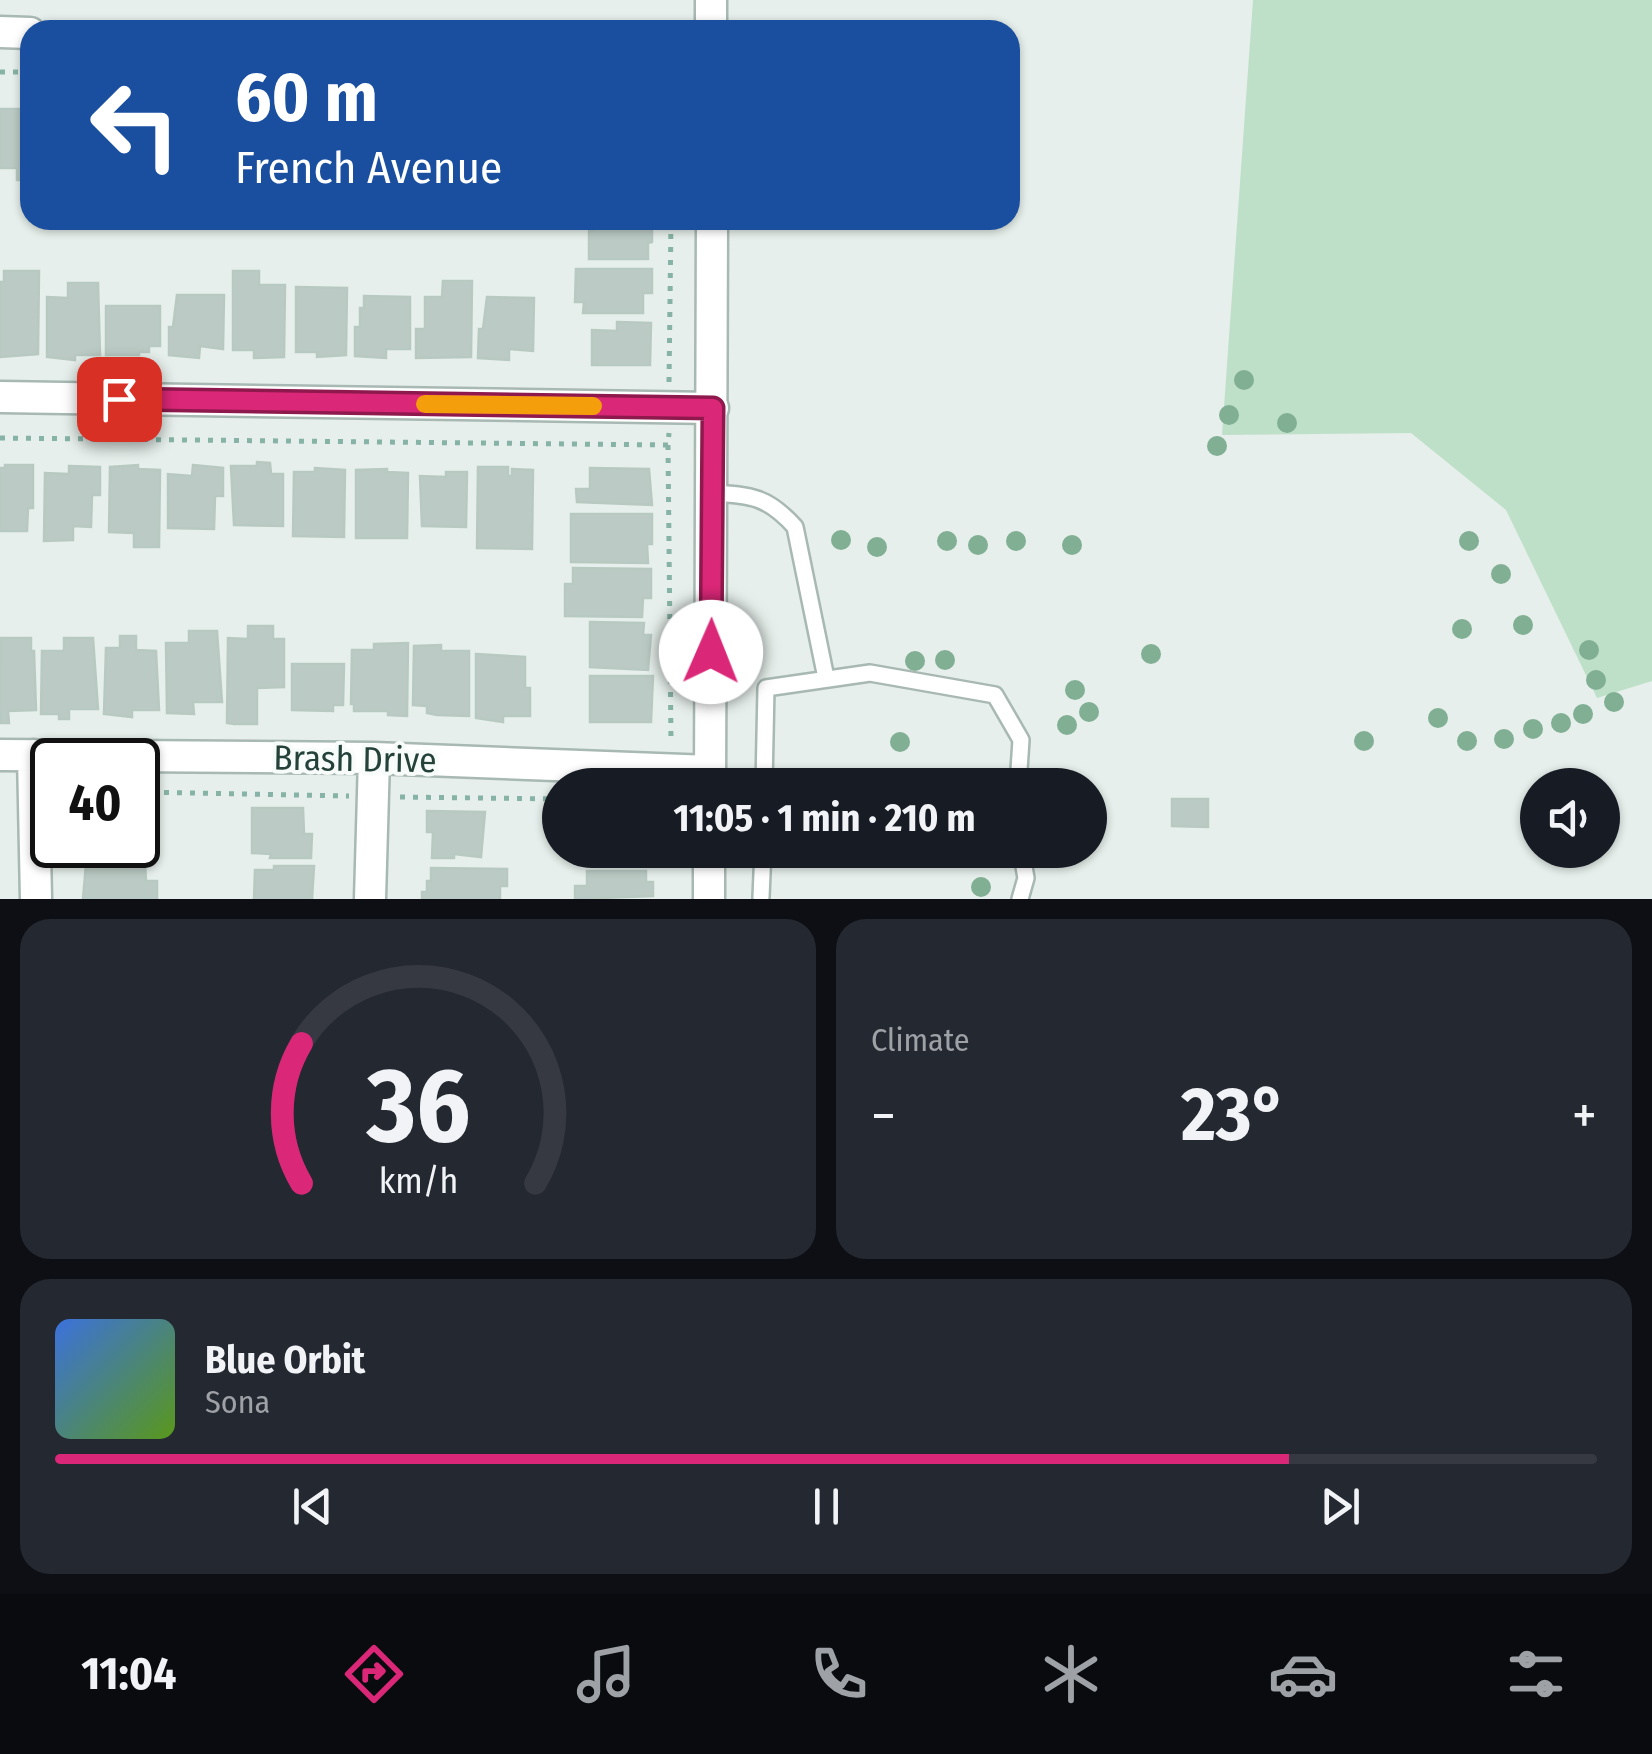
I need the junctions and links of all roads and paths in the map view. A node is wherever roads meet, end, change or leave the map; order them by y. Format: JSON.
{"nodes":[{"id":1,"x":712,"y":230,"type":"edge"},
{"id":2,"x":0,"y":397,"type":"edge"},
{"id":3,"x":713,"y":408,"type":"junction"},
{"id":4,"x":668,"y":445,"type":"dead end"},
{"id":5,"x":712,"y":494,"type":"junction"},
{"id":6,"x":826,"y":678,"type":"junction"},
{"id":7,"x":672,"y":730,"type":"dead end"},
{"id":8,"x":0,"y":755,"type":"edge"},
{"id":9,"x":30,"y":755,"type":"edge"},
{"id":10,"x":160,"y":756,"type":"edge"},
{"id":11,"x":374,"y":758,"type":"junction"},
{"id":12,"x":542,"y":768,"type":"edge"},
{"id":13,"x":710,"y":768,"type":"edge"},
{"id":14,"x":764,"y":768,"type":"edge"},
{"id":15,"x":1019,"y":768,"type":"edge"},
{"id":16,"x":35,"y":868,"type":"edge"},
{"id":17,"x":710,"y":868,"type":"edge"},
{"id":18,"x":762,"y":868,"type":"edge"},
{"id":19,"x":1024,"y":868,"type":"edge"},
{"id":20,"x":760,"y":897,"type":"edge"},
{"id":21,"x":36,"y":899,"type":"edge"},
{"id":22,"x":370,"y":899,"type":"edge"},
{"id":23,"x":709,"y":899,"type":"edge"},
{"id":24,"x":1020,"y":899,"type":"edge"}],
"edges":[{"from":1,"to":3,"type":"street"},
{"from":2,"to":3,"type":"street"},
{"from":3,"to":5,"type":"street"},
{"from":4,"to":7,"type":"path"},
{"from":5,"to":6,"type":"lane"},
{"from":5,"to":13,"type":"street"},
{"from":6,"to":14,"type":"lane"},
{"from":6,"to":15,"type":"lane"},
{"from":8,"to":9,"type":"street","name":"Brash Drive"},
{"from":10,"to":11,"type":"street","name":"Brash Drive"},
{"from":11,"to":12,"type":"street","name":"Brash Drive"},
{"from":11,"to":22,"type":"street"},
{"from":16,"to":21,"type":"street"},
{"from":17,"to":23,"type":"street"},
{"from":18,"to":20,"type":"lane"},
{"from":19,"to":24,"type":"lane"}]}
